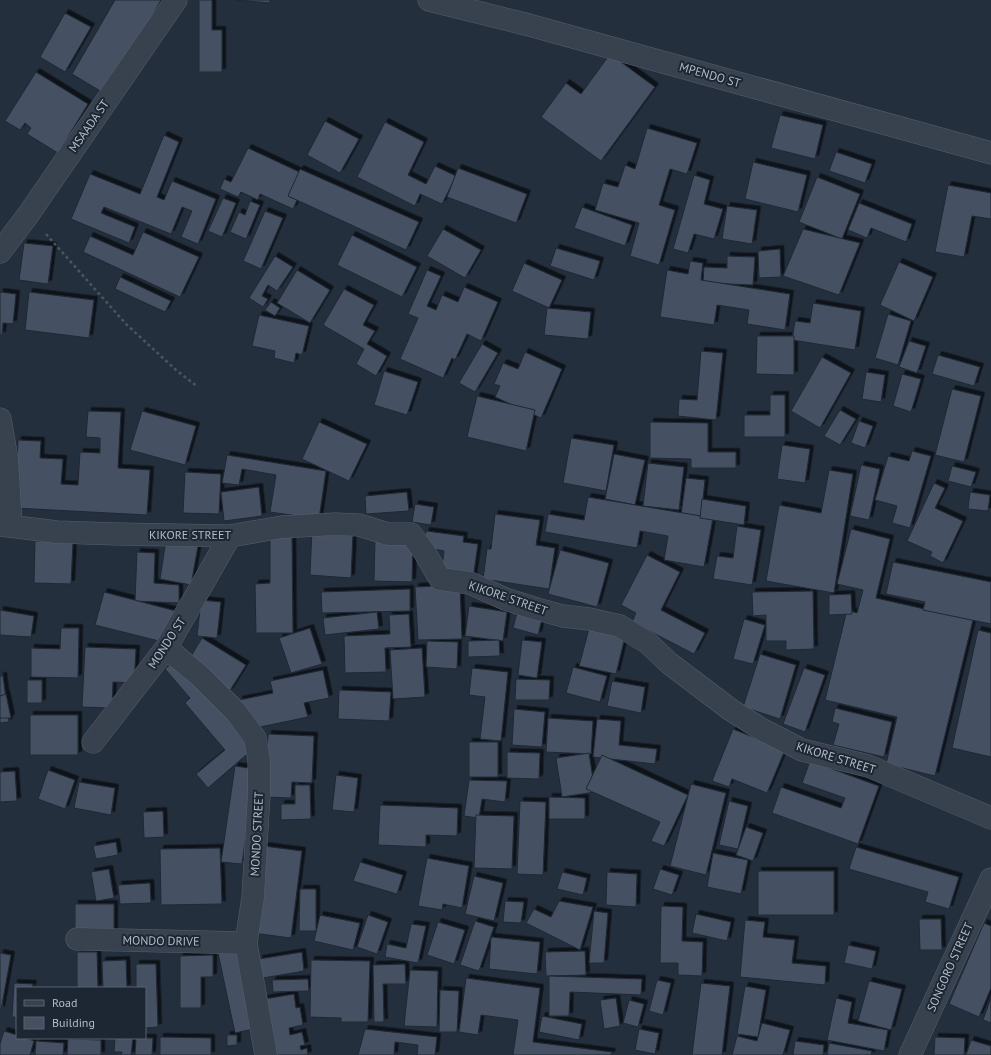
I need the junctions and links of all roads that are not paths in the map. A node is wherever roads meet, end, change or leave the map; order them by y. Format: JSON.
{"nodes":[{"id":1,"x":176,"y":0,"type":"edge"},
{"id":2,"x":429,"y":0,"type":"edge"},
{"id":3,"x":991,"y":153,"type":"edge"},
{"id":4,"x":0,"y":252,"type":"edge"},
{"id":5,"x":0,"y":419,"type":"edge"},
{"id":6,"x":6,"y":525,"type":"edge"},
{"id":7,"x":230,"y":536,"type":"junction"},
{"id":8,"x":166,"y":648,"type":"junction"},
{"id":9,"x":93,"y":742,"type":"dead end"},
{"id":10,"x":991,"y":818,"type":"edge"},
{"id":11,"x":991,"y":879,"type":"edge"},
{"id":12,"x":77,"y":939,"type":"dead end"},
{"id":13,"x":246,"y":943,"type":"junction"},
{"id":14,"x":266,"y":1055,"type":"edge"},
{"id":15,"x":910,"y":1055,"type":"edge"}],
"edges":[{"from":1,"to":4,"type":"street","name":"MSAADA ST"},
{"from":2,"to":3,"type":"street","name":"MPENDO ST"},
{"from":5,"to":6,"type":"street"},
{"from":6,"to":7,"type":"street","name":"KIKORE STREET"},
{"from":7,"to":8,"type":"street","name":"MONDO ST"},
{"from":7,"to":10,"type":"street","name":"KIKORE STREET"},
{"from":8,"to":9,"type":"street","name":"MONDO ST"},
{"from":8,"to":13,"type":"street","name":"MONDO STREET"},
{"from":11,"to":15,"type":"street","name":"SONGORO STREET"},
{"from":12,"to":13,"type":"street","name":"MONDO DRIVE"},
{"from":13,"to":14,"type":"street","name":"MONDO STREET"}]}
